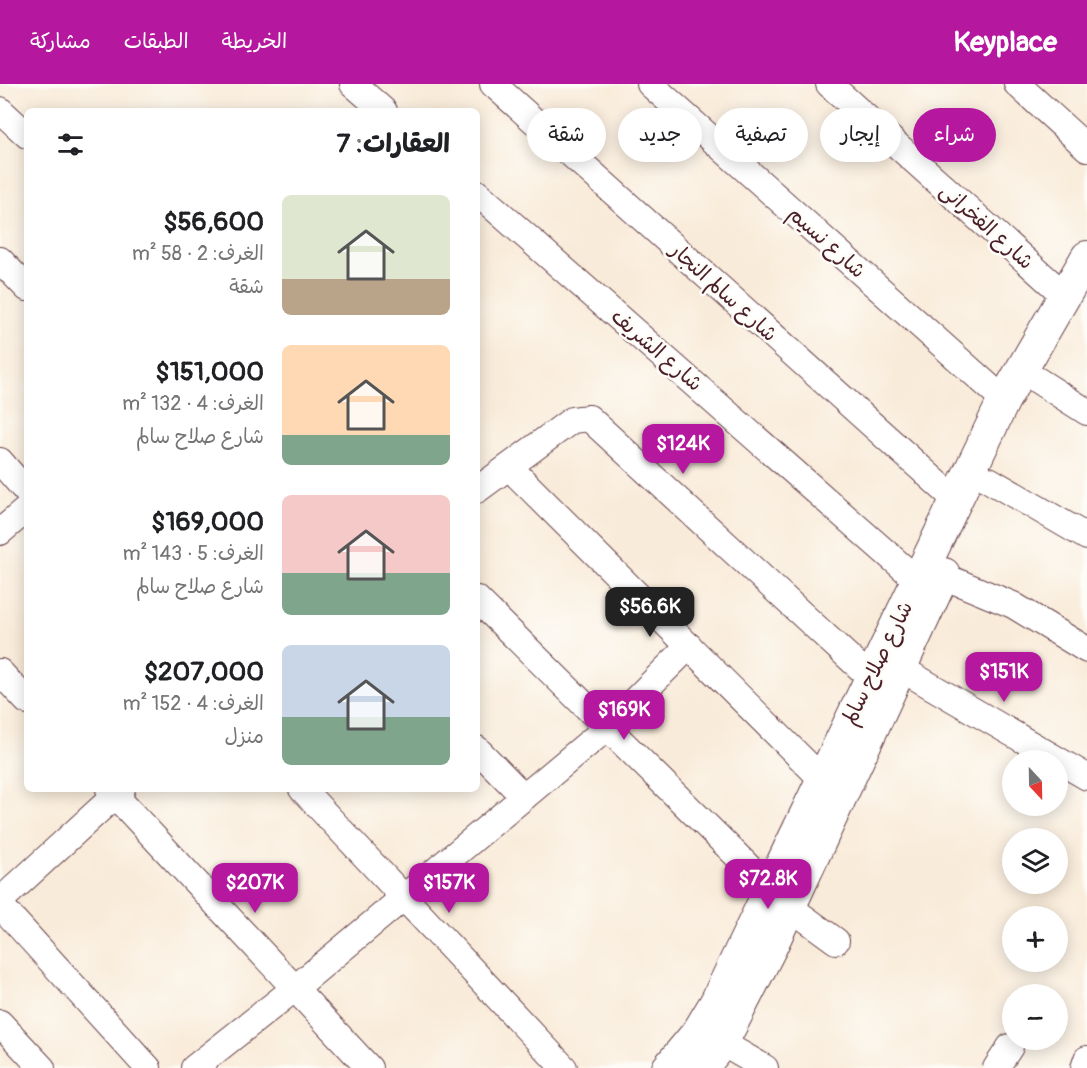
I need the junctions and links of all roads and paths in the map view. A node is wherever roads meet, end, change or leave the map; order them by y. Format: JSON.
{"nodes":[{"id":1,"x":353,"y":84,"type":"edge"},
{"id":2,"x":493,"y":84,"type":"edge"},
{"id":3,"x":650,"y":84,"type":"edge"},
{"id":4,"x":828,"y":84,"type":"edge"},
{"id":5,"x":1017,"y":84,"type":"edge"},
{"id":6,"x":381,"y":108,"type":"edge"},
{"id":7,"x":0,"y":110,"type":"edge"},
{"id":8,"x":24,"y":132,"type":"edge"},
{"id":9,"x":1087,"y":148,"type":"edge"},
{"id":10,"x":480,"y":196,"type":"edge"},
{"id":11,"x":1087,"y":257,"type":"edge"},
{"id":12,"x":0,"y":260,"type":"edge"},
{"id":13,"x":24,"y":285,"type":"edge"},
{"id":14,"x":1076,"y":296,"type":"edge"},
{"id":15,"x":1037,"y":380,"type":"junction"},
{"id":16,"x":1004,"y":400,"type":"junction"},
{"id":17,"x":1087,"y":412,"type":"edge"},
{"id":18,"x":0,"y":461,"type":"edge"},
{"id":19,"x":509,"y":467,"type":"junction"},
{"id":20,"x":989,"y":480,"type":"junction"},
{"id":21,"x":480,"y":488,"type":"edge"},
{"id":22,"x":24,"y":489,"type":"edge"},
{"id":23,"x":956,"y":500,"type":"junction"},
{"id":24,"x":24,"y":512,"type":"edge"},
{"id":25,"x":0,"y":532,"type":"edge"},
{"id":26,"x":1087,"y":537,"type":"edge"},
{"id":27,"x":930,"y":578,"type":"junction"},
{"id":28,"x":480,"y":602,"type":"edge"},
{"id":29,"x":689,"y":646,"type":"junction"},
{"id":30,"x":1087,"y":650,"type":"edge"},
{"id":31,"x":900,"y":668,"type":"junction"},
{"id":32,"x":0,"y":672,"type":"edge"},
{"id":33,"x":870,"y":677,"type":"junction"},
{"id":34,"x":24,"y":698,"type":"edge"},
{"id":35,"x":609,"y":726,"type":"junction"},
{"id":36,"x":480,"y":752,"type":"edge"},
{"id":37,"x":1087,"y":777,"type":"edge"},
{"id":38,"x":822,"y":779,"type":"junction"},
{"id":39,"x":114,"y":792,"type":"edge"},
{"id":40,"x":116,"y":792,"type":"edge"},
{"id":41,"x":305,"y":792,"type":"edge"},
{"id":42,"x":524,"y":797,"type":"junction"},
{"id":43,"x":403,"y":896,"type":"junction"},
{"id":44,"x":779,"y":897,"type":"junction"},
{"id":45,"x":0,"y":901,"type":"edge"},
{"id":46,"x":0,"y":905,"type":"edge"},
{"id":47,"x":836,"y":941,"type":"dead end"},
{"id":48,"x":758,"y":942,"type":"junction"},
{"id":49,"x":294,"y":989,"type":"junction"},
{"id":50,"x":0,"y":1023,"type":"edge"},
{"id":51,"x":722,"y":1043,"type":"junction"},
{"id":52,"x":1087,"y":1059,"type":"edge"},
{"id":53,"x":42,"y":1068,"type":"edge"},
{"id":54,"x":148,"y":1068,"type":"edge"},
{"id":55,"x":194,"y":1068,"type":"edge"},
{"id":56,"x":369,"y":1068,"type":"edge"},
{"id":57,"x":564,"y":1068,"type":"edge"},
{"id":58,"x":668,"y":1068,"type":"edge"},
{"id":59,"x":702,"y":1068,"type":"edge"},
{"id":60,"x":765,"y":1068,"type":"edge"},
{"id":61,"x":1084,"y":1068,"type":"edge"}],
"edges":[{"from":1,"to":6,"type":"street"},
{"from":2,"to":23,"type":"street","name":"شارع سالم النجار"},
{"from":3,"to":16,"type":"street","name":"شارع نسيم"},
{"from":4,"to":14,"type":"street","name":"شارع الفخرانى"},
{"from":5,"to":9,"type":"street"},
{"from":7,"to":8,"type":"street"},
{"from":10,"to":27,"type":"street","name":"شارع الشريف"},
{"from":11,"to":14,"type":"main road","name":"شارع صلاح سالم"},
{"from":12,"to":13,"type":"street"},
{"from":14,"to":15,"type":"main road","name":"شارع صلاح سالم"},
{"from":14,"to":16,"type":"main road","name":"شارع صلاح سالم"},
{"from":15,"to":17,"type":"street"},
{"from":15,"to":20,"type":"main road","name":"شارع صلاح سالم"},
{"from":16,"to":23,"type":"main road","name":"شارع صلاح سالم"},
{"from":18,"to":22,"type":"street"},
{"from":19,"to":21,"type":"street"},
{"from":19,"to":29,"type":"street"},
{"from":19,"to":33,"type":"street"},
{"from":20,"to":26,"type":"street"},
{"from":20,"to":27,"type":"main road","name":"شارع صلاح سالم"},
{"from":23,"to":27,"type":"main road","name":"شارع صلاح سالم"},
{"from":24,"to":25,"type":"street"},
{"from":27,"to":30,"type":"street","name":"شارع الشريف"},
{"from":27,"to":31,"type":"main road","name":"شارع صلاح سالم"},
{"from":27,"to":33,"type":"main road","name":"شارع صلاح سالم"},
{"from":28,"to":35,"type":"street"},
{"from":29,"to":35,"type":"street"},
{"from":29,"to":38,"type":"street"},
{"from":31,"to":37,"type":"street"},
{"from":31,"to":44,"type":"main road","name":"شارع صلاح سالم"},
{"from":32,"to":34,"type":"street"},
{"from":33,"to":38,"type":"main road","name":"شارع صلاح سالم"},
{"from":35,"to":42,"type":"street"},
{"from":35,"to":44,"type":"street"},
{"from":36,"to":42,"type":"street"},
{"from":38,"to":44,"type":"main road","name":"شارع صلاح سالم"},
{"from":39,"to":45,"type":"street"},
{"from":40,"to":49,"type":"street"},
{"from":41,"to":43,"type":"street"},
{"from":42,"to":43,"type":"street"},
{"from":43,"to":49,"type":"street"},
{"from":43,"to":57,"type":"street"},
{"from":44,"to":47,"type":"street"},
{"from":44,"to":48,"type":"main road","name":"شارع صلاح سالم"},
{"from":46,"to":54,"type":"street"},
{"from":48,"to":51,"type":"main road","name":"شارع صلاح سالم"},
{"from":48,"to":58,"type":"main road","name":"شارع صلاح سالم"},
{"from":49,"to":55,"type":"street"},
{"from":49,"to":56,"type":"street"},
{"from":50,"to":53,"type":"street"},
{"from":51,"to":59,"type":"main road","name":"شارع صلاح سالم"},
{"from":51,"to":60,"type":"street"},
{"from":52,"to":61,"type":"street"}]}
